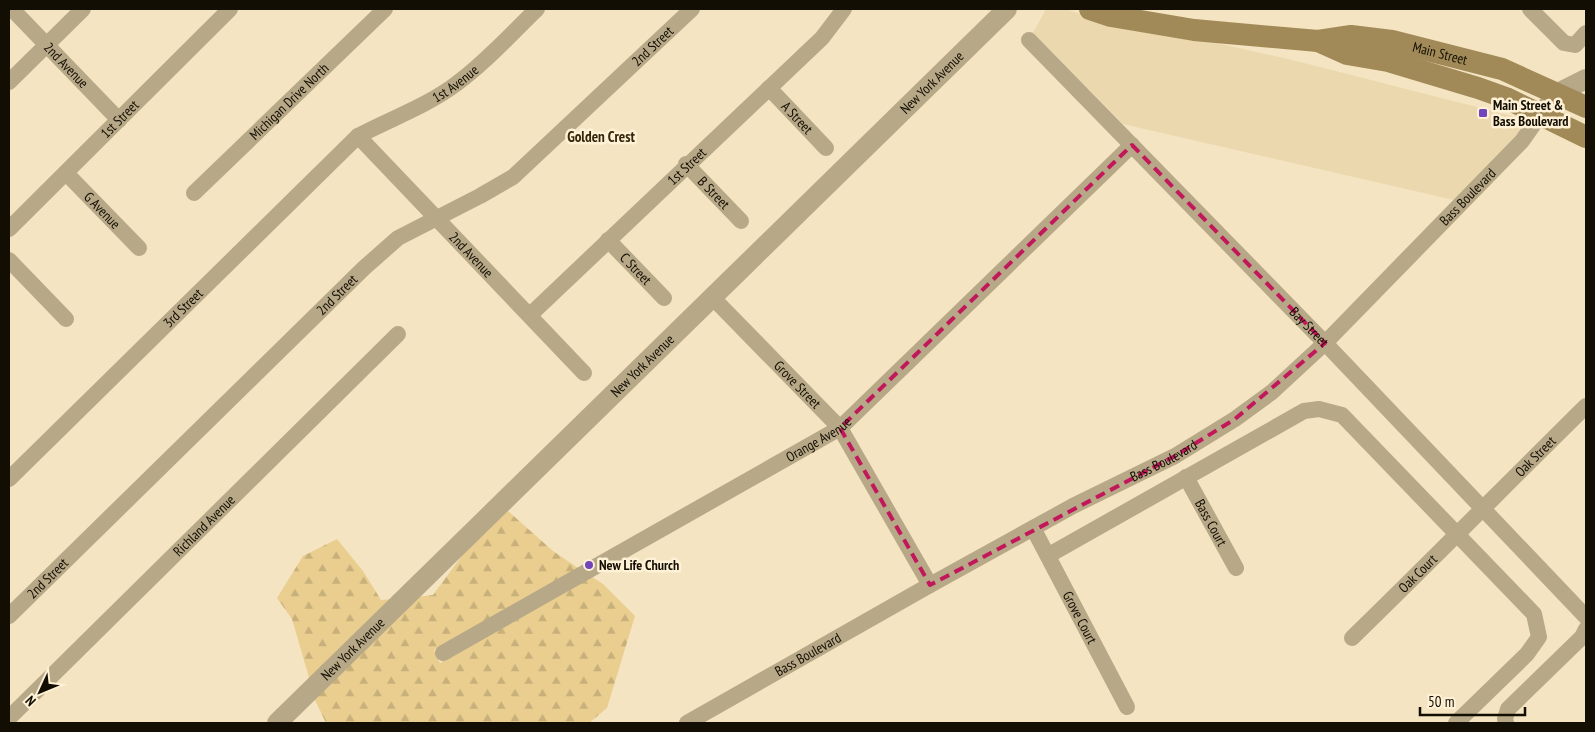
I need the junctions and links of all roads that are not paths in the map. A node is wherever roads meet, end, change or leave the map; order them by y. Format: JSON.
{"nodes":[{"id":1,"x":12,"y":9,"type":"edge"},
{"id":2,"x":83,"y":9,"type":"edge"},
{"id":3,"x":230,"y":9,"type":"edge"},
{"id":4,"x":385,"y":9,"type":"edge"},
{"id":5,"x":538,"y":9,"type":"edge"},
{"id":6,"x":692,"y":9,"type":"edge"},
{"id":7,"x":1007,"y":9,"type":"edge"},
{"id":8,"x":1090,"y":9,"type":"edge"},
{"id":9,"x":1530,"y":9,"type":"edge"},
{"id":10,"x":839,"y":10,"type":"edge"},
{"id":11,"x":1586,"y":33,"type":"edge"},
{"id":12,"x":1029,"y":40,"type":"dead end"},
{"id":13,"x":1318,"y":41,"type":"junction"},
{"id":14,"x":47,"y":44,"type":"junction"},
{"id":15,"x":1586,"y":79,"type":"edge"},
{"id":16,"x":9,"y":82,"type":"edge"},
{"id":17,"x":769,"y":88,"type":"junction"},
{"id":18,"x":1586,"y":90,"type":"edge"},
{"id":19,"x":1558,"y":93,"type":"junction"},
{"id":20,"x":1586,"y":107,"type":"edge"},
{"id":21,"x":1541,"y":114,"type":"junction"},
{"id":22,"x":119,"y":120,"type":"junction"},
{"id":23,"x":358,"y":136,"type":"junction"},
{"id":24,"x":1586,"y":137,"type":"edge"},
{"id":25,"x":1132,"y":145,"type":"junction"},
{"id":26,"x":826,"y":148,"type":"dead end"},
{"id":27,"x":686,"y":164,"type":"junction"},
{"id":28,"x":66,"y":173,"type":"junction"},
{"id":29,"x":194,"y":193,"type":"dead end"},
{"id":30,"x":438,"y":218,"type":"junction"},
{"id":31,"x":741,"y":221,"type":"dead end"},
{"id":32,"x":9,"y":230,"type":"edge"},
{"id":33,"x":608,"y":240,"type":"junction"},
{"id":34,"x":139,"y":248,"type":"dead end"},
{"id":35,"x":9,"y":260,"type":"edge"},
{"id":36,"x":664,"y":298,"type":"dead end"},
{"id":37,"x":713,"y":298,"type":"junction"},
{"id":38,"x":530,"y":316,"type":"junction"},
{"id":39,"x":66,"y":319,"type":"dead end"},
{"id":40,"x":398,"y":334,"type":"dead end"},
{"id":41,"x":1324,"y":343,"type":"junction"},
{"id":42,"x":584,"y":373,"type":"dead end"},
{"id":43,"x":1586,"y":406,"type":"edge"},
{"id":44,"x":840,"y":428,"type":"junction"},
{"id":45,"x":1186,"y":477,"type":"junction"},
{"id":46,"x":9,"y":479,"type":"edge"},
{"id":47,"x":1482,"y":508,"type":"junction"},
{"id":48,"x":1033,"y":528,"type":"junction"},
{"id":49,"x":1458,"y":535,"type":"junction"},
{"id":50,"x":1049,"y":555,"type":"junction"},
{"id":51,"x":1236,"y":568,"type":"dead end"},
{"id":52,"x":930,"y":585,"type":"junction"},
{"id":53,"x":9,"y":616,"type":"edge"},
{"id":54,"x":1586,"y":617,"type":"edge"},
{"id":55,"x":1586,"y":629,"type":"edge"},
{"id":56,"x":1352,"y":638,"type":"dead end"},
{"id":57,"x":443,"y":653,"type":"dead end"},
{"id":58,"x":1127,"y":707,"type":"dead end"},
{"id":59,"x":1507,"y":716,"type":"edge"},
{"id":60,"x":9,"y":718,"type":"edge"},
{"id":61,"x":277,"y":723,"type":"edge"},
{"id":62,"x":688,"y":723,"type":"edge"},
{"id":63,"x":1456,"y":723,"type":"edge"}],
"edges":[{"from":1,"to":14,"type":"street","name":"2nd Avenue"},
{"from":2,"to":14,"type":"street"},
{"from":3,"to":22,"type":"street","name":"1st Street"},
{"from":4,"to":29,"type":"street","name":"Michigan Drive North"},
{"from":5,"to":23,"type":"street","name":"1st Avenue"},
{"from":6,"to":30,"type":"street","name":"2nd Street"},
{"from":7,"to":37,"type":"street","name":"New York Avenue"},
{"from":8,"to":13,"type":"main road","name":"Main Street"},
{"from":9,"to":11,"type":"street"},
{"from":10,"to":17,"type":"street","name":"1st Street"},
{"from":12,"to":25,"type":"street","name":"Bay Street"},
{"from":13,"to":19,"type":"main road","name":"Main Street"},
{"from":13,"to":21,"type":"main road","name":"Main Street"},
{"from":14,"to":16,"type":"street"},
{"from":14,"to":22,"type":"street","name":"2nd Avenue"},
{"from":15,"to":19,"type":"street"},
{"from":17,"to":26,"type":"street","name":"A Street"},
{"from":17,"to":27,"type":"street","name":"1st Street"},
{"from":18,"to":19,"type":"street","name":"Main Street"},
{"from":19,"to":20,"type":"main road"},
{"from":19,"to":21,"type":"street","name":"Bass Boulevard"},
{"from":21,"to":24,"type":"main road","name":"Main Street"},
{"from":21,"to":41,"type":"street","name":"Bass Boulevard"},
{"from":22,"to":28,"type":"street","name":"1st Street"},
{"from":23,"to":30,"type":"street","name":"2nd Avenue"},
{"from":23,"to":46,"type":"street","name":"3rd Street"},
{"from":25,"to":41,"type":"street","name":"Bay Street"},
{"from":25,"to":44,"type":"street","name":"Orange Avenue"},
{"from":27,"to":31,"type":"street","name":"B Street"},
{"from":27,"to":33,"type":"street","name":"1st Street"},
{"from":28,"to":32,"type":"street","name":"1st Street"},
{"from":28,"to":34,"type":"street","name":"G Avenue"},
{"from":30,"to":38,"type":"street","name":"2nd Avenue"},
{"from":30,"to":53,"type":"street","name":"2nd Street"},
{"from":33,"to":36,"type":"street","name":"C Street"},
{"from":33,"to":38,"type":"street","name":"1st Street"},
{"from":35,"to":39,"type":"street"},
{"from":37,"to":44,"type":"street","name":"Grove Street"},
{"from":37,"to":61,"type":"street","name":"New York Avenue"},
{"from":38,"to":42,"type":"street","name":"2nd Avenue"},
{"from":40,"to":60,"type":"street","name":"Richland Avenue"},
{"from":41,"to":47,"type":"street","name":"Bay Street"},
{"from":41,"to":48,"type":"street","name":"Bass Boulevard"},
{"from":43,"to":47,"type":"street","name":"Oak Street"},
{"from":44,"to":52,"type":"street","name":"Grove Street"},
{"from":44,"to":57,"type":"street","name":"Orange Avenue"},
{"from":45,"to":49,"type":"street"},
{"from":45,"to":50,"type":"street"},
{"from":45,"to":51,"type":"street","name":"Bass Court"},
{"from":47,"to":49,"type":"street","name":"Oak Court"},
{"from":47,"to":54,"type":"street","name":"Bay Street"},
{"from":48,"to":50,"type":"street","name":"Grove Court"},
{"from":48,"to":52,"type":"street","name":"Bass Boulevard"},
{"from":49,"to":56,"type":"street","name":"Oak Court"},
{"from":49,"to":63,"type":"street"},
{"from":50,"to":58,"type":"street","name":"Grove Court"},
{"from":52,"to":62,"type":"street","name":"Bass Boulevard"},
{"from":55,"to":59,"type":"street"}]}
